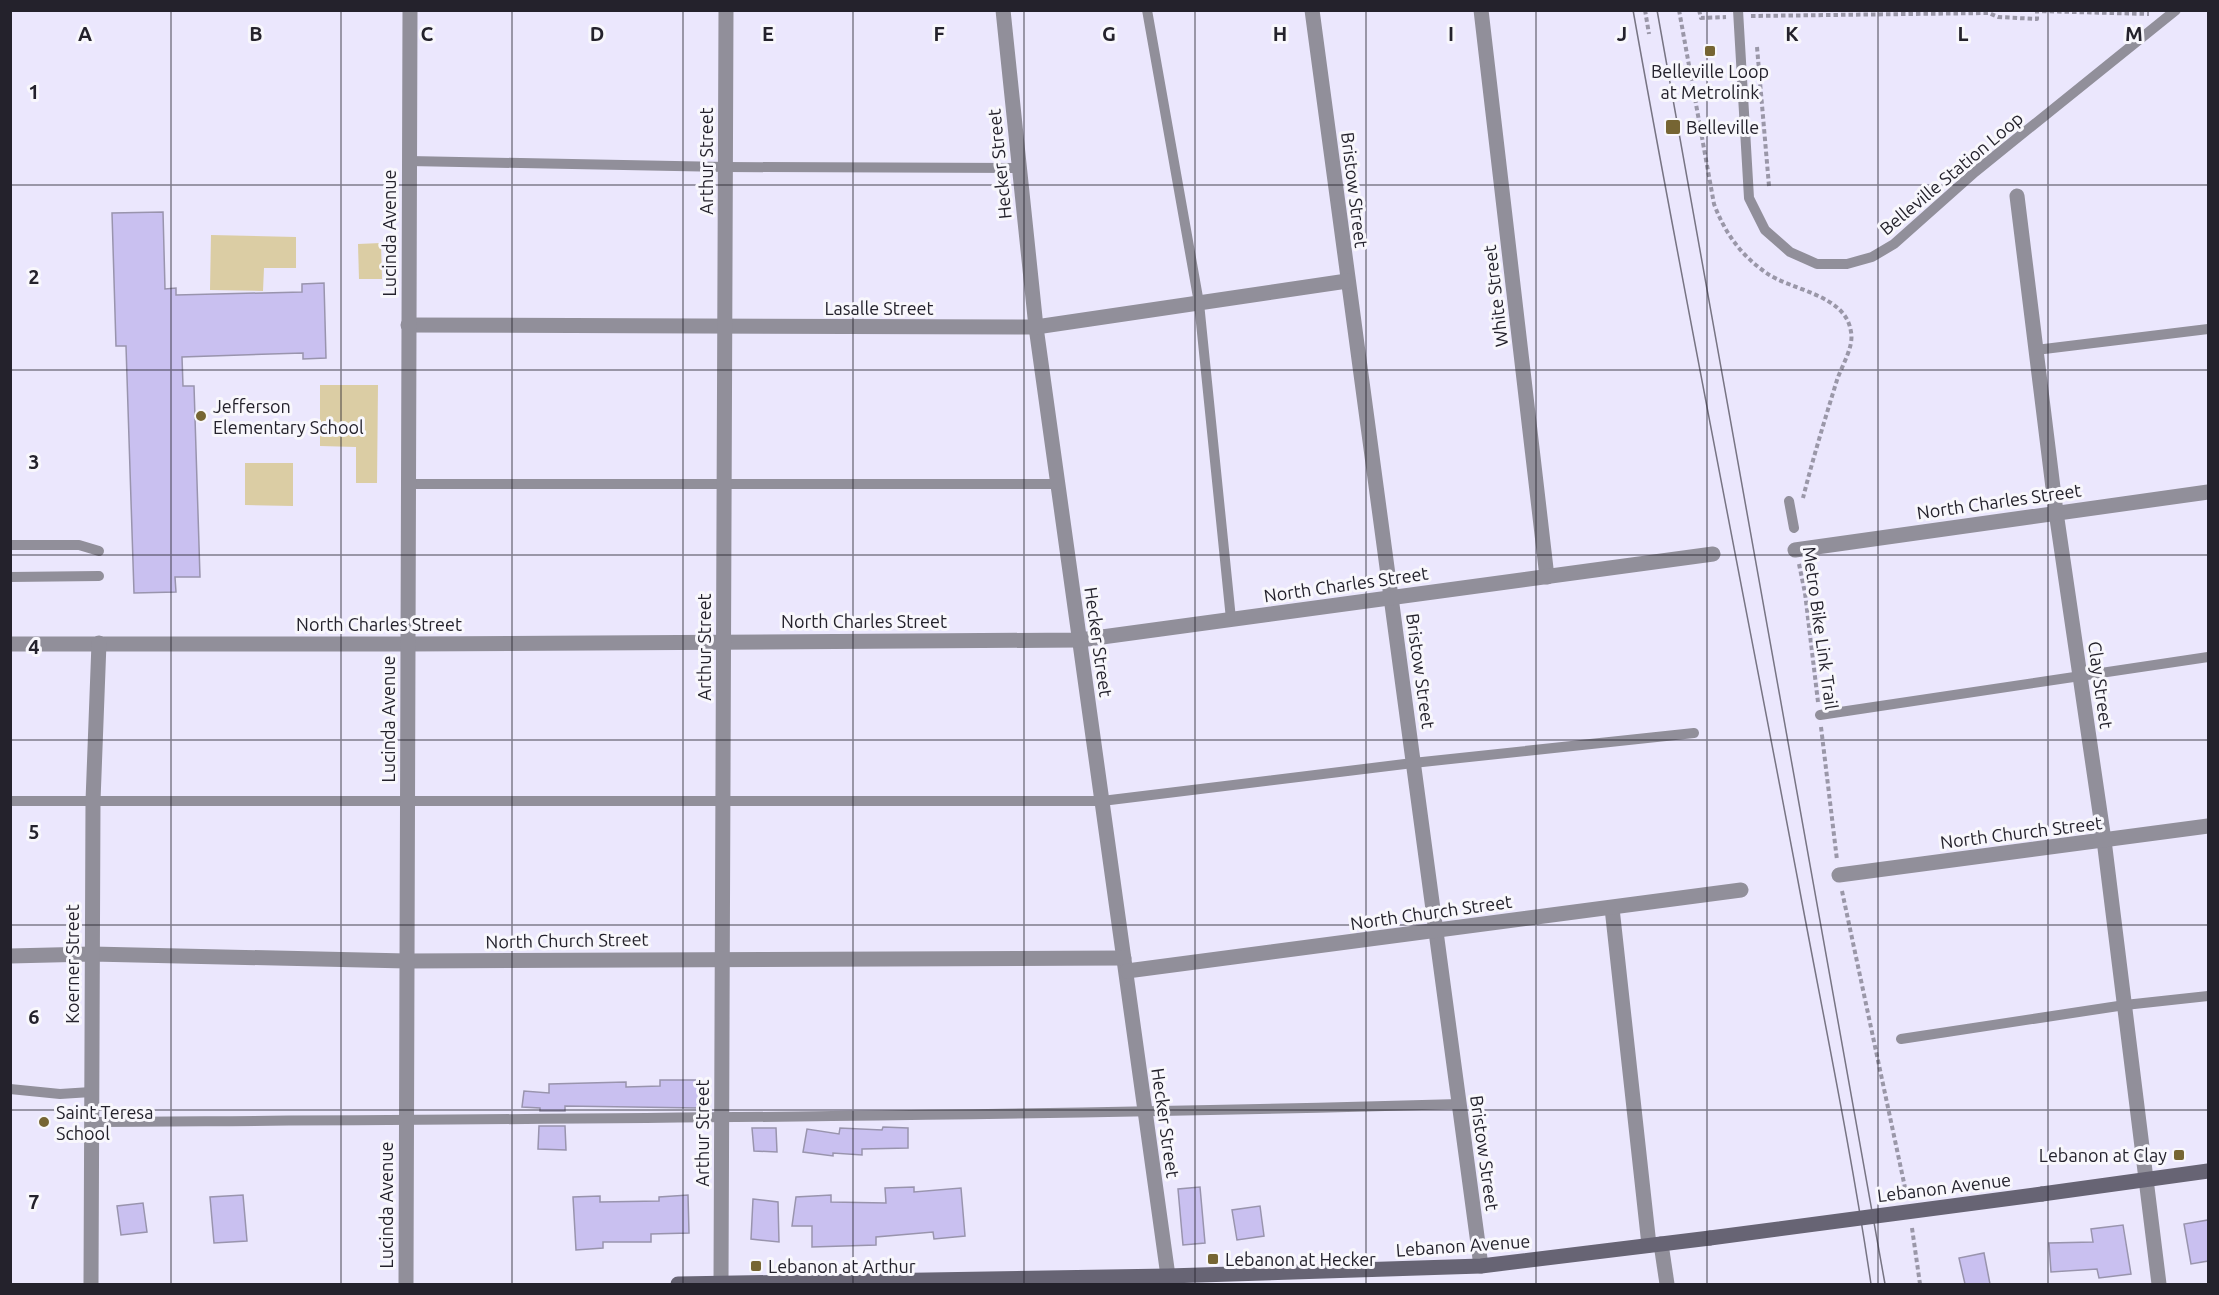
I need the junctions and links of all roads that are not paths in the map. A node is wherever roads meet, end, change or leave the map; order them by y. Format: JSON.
{"nodes":[{"id":1,"x":410,"y":10,"type":"edge"},
{"id":2,"x":726,"y":10,"type":"edge"},
{"id":3,"x":1003,"y":10,"type":"edge"},
{"id":4,"x":1148,"y":10,"type":"edge"},
{"id":5,"x":1312,"y":10,"type":"edge"},
{"id":6,"x":1481,"y":10,"type":"edge"},
{"id":7,"x":2174,"y":12,"type":"edge"},
{"id":8,"x":1738,"y":13,"type":"edge"},
{"id":9,"x":409,"y":161,"type":"junction"},
{"id":10,"x":726,"y":167,"type":"junction"},
{"id":11,"x":1020,"y":168,"type":"junction"},
{"id":12,"x":2017,"y":196,"type":"dead end"},
{"id":13,"x":1347,"y":281,"type":"junction"},
{"id":14,"x":1199,"y":303,"type":"junction"},
{"id":15,"x":408,"y":325,"type":"junction"},
{"id":16,"x":725,"y":327,"type":"junction"},
{"id":17,"x":1036,"y":327,"type":"junction"},
{"id":18,"x":2208,"y":329,"type":"edge"},
{"id":19,"x":2036,"y":350,"type":"junction"},
{"id":20,"x":1058,"y":483,"type":"junction"},
{"id":21,"x":408,"y":484,"type":"junction"},
{"id":22,"x":724,"y":484,"type":"junction"},
{"id":23,"x":2208,"y":492,"type":"edge"},
{"id":24,"x":1789,"y":501,"type":"dead end"},
{"id":25,"x":2056,"y":512,"type":"junction"},
{"id":26,"x":1794,"y":528,"type":"road end"},
{"id":27,"x":10,"y":545,"type":"edge"},
{"id":28,"x":1795,"y":550,"type":"road end"},
{"id":29,"x":99,"y":551,"type":"dead end"},
{"id":30,"x":1713,"y":554,"type":"dead end"},
{"id":31,"x":10,"y":576,"type":"edge"},
{"id":32,"x":99,"y":576,"type":"dead end"},
{"id":33,"x":1547,"y":577,"type":"junction"},
{"id":34,"x":1391,"y":598,"type":"junction"},
{"id":35,"x":1231,"y":619,"type":"junction"},
{"id":36,"x":1080,"y":640,"type":"junction"},
{"id":37,"x":724,"y":642,"type":"junction"},
{"id":38,"x":99,"y":643,"type":"junction"},
{"id":39,"x":10,"y":644,"type":"edge"},
{"id":40,"x":408,"y":644,"type":"junction"},
{"id":41,"x":2208,"y":657,"type":"edge"},
{"id":42,"x":2080,"y":675,"type":"junction"},
{"id":43,"x":1820,"y":715,"type":"road end"},
{"id":44,"x":1694,"y":733,"type":"dead end"},
{"id":45,"x":1413,"y":763,"type":"junction"},
{"id":46,"x":10,"y":801,"type":"edge"},
{"id":47,"x":93,"y":801,"type":"junction"},
{"id":48,"x":723,"y":801,"type":"junction"},
{"id":49,"x":1102,"y":801,"type":"junction"},
{"id":50,"x":408,"y":802,"type":"junction"},
{"id":51,"x":2208,"y":826,"type":"edge"},
{"id":52,"x":2104,"y":840,"type":"junction"},
{"id":53,"x":1839,"y":875,"type":"road end"},
{"id":54,"x":1741,"y":890,"type":"dead end"},
{"id":55,"x":1612,"y":908,"type":"junction"},
{"id":56,"x":1436,"y":932,"type":"junction"},
{"id":57,"x":92,"y":954,"type":"junction"},
{"id":58,"x":10,"y":956,"type":"edge"},
{"id":59,"x":722,"y":958,"type":"junction"},
{"id":60,"x":407,"y":961,"type":"junction"},
{"id":61,"x":1125,"y":964,"type":"junction"},
{"id":62,"x":2208,"y":996,"type":"edge"},
{"id":63,"x":2125,"y":1005,"type":"junction"},
{"id":64,"x":1901,"y":1039,"type":"dead end"},
{"id":65,"x":10,"y":1089,"type":"edge"},
{"id":66,"x":91,"y":1092,"type":"junction"},
{"id":67,"x":1459,"y":1104,"type":"junction"},
{"id":68,"x":1145,"y":1113,"type":"junction"},
{"id":69,"x":722,"y":1119,"type":"junction"},
{"id":70,"x":406,"y":1120,"type":"junction"},
{"id":71,"x":91,"y":1122,"type":"junction"},
{"id":72,"x":2208,"y":1171,"type":"edge"},
{"id":73,"x":2148,"y":1179,"type":"junction"},
{"id":74,"x":1655,"y":1245,"type":"junction"},
{"id":75,"x":1481,"y":1266,"type":"junction"},
{"id":76,"x":1168,"y":1276,"type":"junction"},
{"id":77,"x":1212,"y":1280,"type":"edge"},
{"id":78,"x":91,"y":1284,"type":"edge"},
{"id":79,"x":406,"y":1284,"type":"edge"},
{"id":80,"x":678,"y":1284,"type":"edge"},
{"id":81,"x":721,"y":1284,"type":"edge"},
{"id":82,"x":1667,"y":1284,"type":"edge"},
{"id":83,"x":2159,"y":1284,"type":"edge"}],
"edges":[{"from":1,"to":9,"type":"street","name":"Lucinda Avenue"},
{"from":2,"to":10,"type":"street","name":"Arthur Street"},
{"from":3,"to":11,"type":"street","name":"Hecker Street"},
{"from":4,"to":14,"type":"lane"},
{"from":5,"to":13,"type":"street","name":"Bristow Street"},
{"from":6,"to":33,"type":"street","name":"White Street"},
{"from":7,"to":8,"type":"lane","name":"Belleville Station Loop"},
{"from":9,"to":10,"type":"lane"},
{"from":9,"to":15,"type":"street","name":"Lucinda Avenue"},
{"from":10,"to":11,"type":"lane"},
{"from":10,"to":16,"type":"street","name":"Arthur Street"},
{"from":11,"to":17,"type":"street","name":"Hecker Street"},
{"from":12,"to":19,"type":"street","name":"Clay Street"},
{"from":13,"to":14,"type":"street","name":"Lasalle Street"},
{"from":13,"to":34,"type":"street","name":"Bristow Street"},
{"from":14,"to":17,"type":"street","name":"Lasalle Street"},
{"from":14,"to":35,"type":"lane"},
{"from":15,"to":16,"type":"street","name":"Lasalle Street"},
{"from":15,"to":21,"type":"street","name":"Lucinda Avenue"},
{"from":16,"to":17,"type":"street","name":"Lasalle Street"},
{"from":16,"to":22,"type":"street","name":"Arthur Street"},
{"from":17,"to":20,"type":"street","name":"Hecker Street"},
{"from":18,"to":19,"type":"lane"},
{"from":19,"to":25,"type":"street","name":"Clay Street"},
{"from":20,"to":22,"type":"lane"},
{"from":20,"to":36,"type":"street","name":"Hecker Street"},
{"from":21,"to":22,"type":"lane"},
{"from":21,"to":40,"type":"street","name":"Lucinda Avenue"},
{"from":22,"to":37,"type":"street","name":"Arthur Street"},
{"from":23,"to":25,"type":"street","name":"North Charles Street"},
{"from":24,"to":26,"type":"lane"},
{"from":25,"to":28,"type":"street","name":"North Charles Street"},
{"from":25,"to":42,"type":"street","name":"Clay Street"},
{"from":27,"to":29,"type":"lane"},
{"from":30,"to":33,"type":"street","name":"North Charles Street"},
{"from":31,"to":32,"type":"lane"},
{"from":33,"to":34,"type":"street","name":"North Charles Street"},
{"from":34,"to":35,"type":"street","name":"North Charles Street"},
{"from":34,"to":45,"type":"street","name":"Bristow Street"},
{"from":35,"to":36,"type":"street","name":"North Charles Street"},
{"from":36,"to":37,"type":"street","name":"North Charles Street"},
{"from":36,"to":49,"type":"street","name":"Hecker Street"},
{"from":37,"to":40,"type":"street","name":"North Charles Street"},
{"from":37,"to":48,"type":"street","name":"Arthur Street"},
{"from":38,"to":39,"type":"street","name":"North Charles Street"},
{"from":38,"to":40,"type":"street","name":"North Charles Street"},
{"from":38,"to":47,"type":"street","name":"Koerner Street"},
{"from":40,"to":50,"type":"street","name":"Lucinda Avenue"},
{"from":41,"to":42,"type":"lane"},
{"from":42,"to":43,"type":"lane"},
{"from":42,"to":52,"type":"street","name":"Clay Street"},
{"from":44,"to":45,"type":"lane"},
{"from":45,"to":49,"type":"lane"},
{"from":45,"to":56,"type":"street","name":"Bristow Street"},
{"from":46,"to":47,"type":"lane"},
{"from":47,"to":50,"type":"lane"},
{"from":47,"to":57,"type":"street","name":"Koerner Street"},
{"from":48,"to":49,"type":"lane"},
{"from":48,"to":50,"type":"lane"},
{"from":48,"to":59,"type":"street","name":"Arthur Street"},
{"from":49,"to":61,"type":"street","name":"Hecker Street"},
{"from":50,"to":60,"type":"street","name":"Lucinda Avenue"},
{"from":51,"to":52,"type":"street","name":"North Church Street"},
{"from":52,"to":53,"type":"street","name":"North Church Street"},
{"from":52,"to":63,"type":"street","name":"Clay Street"},
{"from":54,"to":55,"type":"street","name":"North Church Street"},
{"from":55,"to":56,"type":"street","name":"North Church Street"},
{"from":55,"to":74,"type":"street"},
{"from":56,"to":61,"type":"street","name":"North Church Street"},
{"from":56,"to":67,"type":"street","name":"Bristow Street"},
{"from":57,"to":58,"type":"street","name":"North Church Street"},
{"from":57,"to":60,"type":"street","name":"North Church Street"},
{"from":57,"to":66,"type":"street","name":"Koerner Street"},
{"from":59,"to":60,"type":"street","name":"North Church Street"},
{"from":59,"to":61,"type":"street","name":"North Church Street"},
{"from":59,"to":69,"type":"street","name":"Arthur Street"},
{"from":60,"to":70,"type":"street","name":"Lucinda Avenue"},
{"from":61,"to":68,"type":"street","name":"Hecker Street"},
{"from":62,"to":63,"type":"lane"},
{"from":63,"to":64,"type":"lane"},
{"from":63,"to":73,"type":"street","name":"Clay Street"},
{"from":65,"to":66,"type":"lane"},
{"from":66,"to":71,"type":"street","name":"Koerner Street"},
{"from":67,"to":68,"type":"lane"},
{"from":67,"to":75,"type":"street","name":"Bristow Street"},
{"from":68,"to":69,"type":"lane"},
{"from":68,"to":76,"type":"street","name":"Hecker Street"},
{"from":69,"to":70,"type":"lane"},
{"from":69,"to":81,"type":"street","name":"Arthur Street"},
{"from":70,"to":71,"type":"lane"},
{"from":70,"to":79,"type":"street","name":"Lucinda Avenue"},
{"from":71,"to":78,"type":"street","name":"Koerner Street"},
{"from":72,"to":73,"type":"main road","name":"Lebanon Avenue"},
{"from":73,"to":74,"type":"main road","name":"Lebanon Avenue","bridge":true},
{"from":73,"to":83,"type":"street","name":"Clay Street"},
{"from":74,"to":75,"type":"main road","name":"Lebanon Avenue"},
{"from":74,"to":82,"type":"street"},
{"from":75,"to":77,"type":"main road","name":"Lebanon Avenue"},
{"from":76,"to":77,"type":"main road","name":"Lebanon Avenue"},
{"from":76,"to":81,"type":"main road","name":"Lebanon Avenue"},
{"from":80,"to":81,"type":"main road","name":"Lebanon Avenue"}]}
